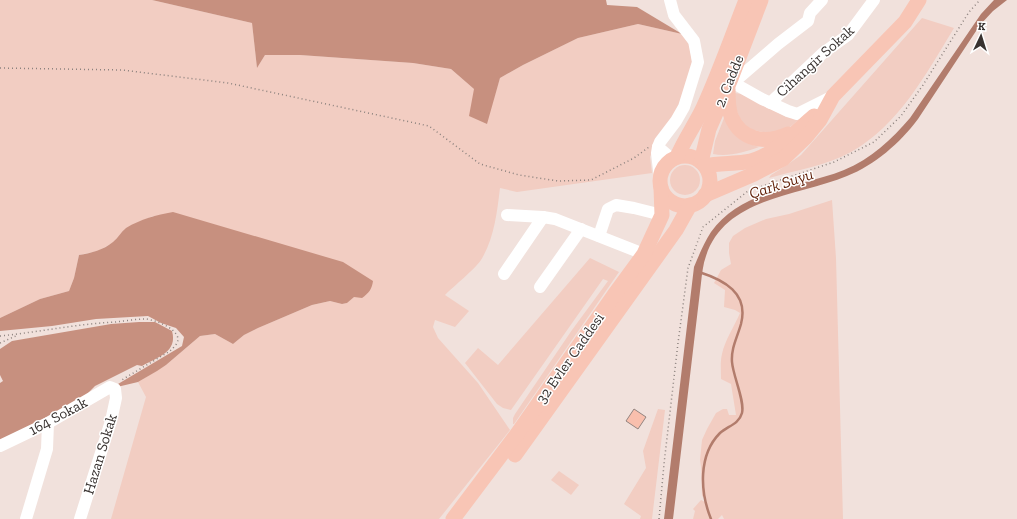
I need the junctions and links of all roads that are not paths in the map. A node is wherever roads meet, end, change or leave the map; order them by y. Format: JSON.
{"nodes":[{"id":1,"x":672,"y":0,"type":"edge"},
{"id":2,"x":746,"y":0,"type":"edge"},
{"id":3,"x":761,"y":0,"type":"edge"},
{"id":4,"x":822,"y":0,"type":"edge"},
{"id":5,"x":874,"y":0,"type":"edge"},
{"id":6,"x":919,"y":0,"type":"edge"},
{"id":7,"x":731,"y":82,"type":"junction"},
{"id":8,"x":830,"y":101,"type":"junction"},
{"id":9,"x":770,"y":102,"type":"junction"},
{"id":10,"x":796,"y":131,"type":"junction"},
{"id":11,"x":659,"y":144,"type":"junction"},
{"id":12,"x":675,"y":158,"type":"junction"},
{"id":13,"x":703,"y":164,"type":"junction"},
{"id":14,"x":660,"y":184,"type":"junction"},
{"id":15,"x":705,"y":195,"type":"junction"},
{"id":16,"x":690,"y":205,"type":"junction"},
{"id":17,"x":507,"y":215,"type":"dead end"},
{"id":18,"x":662,"y":215,"type":"junction"},
{"id":19,"x":543,"y":217,"type":"junction"},
{"id":20,"x":581,"y":229,"type":"junction"},
{"id":21,"x":598,"y":236,"type":"junction"},
{"id":22,"x":644,"y":254,"type":"junction"},
{"id":23,"x":504,"y":274,"type":"dead end"},
{"id":24,"x":540,"y":287,"type":"dead end"},
{"id":25,"x":113,"y":388,"type":"joint"},
{"id":26,"x":48,"y":423,"type":"junction"},
{"id":27,"x":0,"y":446,"type":"edge"},
{"id":28,"x":26,"y":519,"type":"edge"},
{"id":29,"x":80,"y":519,"type":"edge"},
{"id":30,"x":452,"y":519,"type":"edge"},
{"id":31,"x":466,"y":519,"type":"edge"}],
"edges":[{"from":1,"to":11,"type":"street"},
{"from":2,"to":12,"type":"main road","name":"2. Cadde"},
{"from":3,"to":7,"type":"main road","name":"2. Cadde"},
{"from":4,"to":7,"type":"street"},
{"from":5,"to":9,"type":"street","name":"Cihangir Sokak"},
{"from":6,"to":8,"type":"main road"},
{"from":7,"to":9,"type":"street"},
{"from":7,"to":10,"type":"main road"},
{"from":7,"to":13,"type":"main road","name":"2. Cadde"},
{"from":8,"to":9,"type":"street"},
{"from":8,"to":10,"type":"main road"},
{"from":8,"to":15,"type":"main road"},
{"from":10,"to":13,"type":"main road"},
{"from":11,"to":12,"type":"street"},
{"from":11,"to":14,"type":"street"},
{"from":12,"to":13,"type":"main road"},
{"from":12,"to":14,"type":"main road"},
{"from":13,"to":15,"type":"main road"},
{"from":14,"to":16,"type":"main road"},
{"from":14,"to":18,"type":"main road","name":"32 Evler Caddesi"},
{"from":15,"to":16,"type":"main road"},
{"from":16,"to":31,"type":"main road","name":"32 Evler Caddesi"},
{"from":17,"to":19,"type":"street"},
{"from":18,"to":21,"type":"street"},
{"from":18,"to":22,"type":"main road","name":"32 Evler Caddesi"},
{"from":19,"to":20,"type":"street"},
{"from":19,"to":23,"type":"street"},
{"from":20,"to":21,"type":"street"},
{"from":20,"to":24,"type":"street"},
{"from":21,"to":22,"type":"street"},
{"from":22,"to":30,"type":"main road","name":"32 Evler Caddesi"},
{"from":25,"to":26,"type":"street","name":"164 Sokak"},
{"from":25,"to":29,"type":"street","name":"Hazan Sokak"},
{"from":26,"to":27,"type":"street","name":"164 Sokak"},
{"from":26,"to":28,"type":"street"}]}
